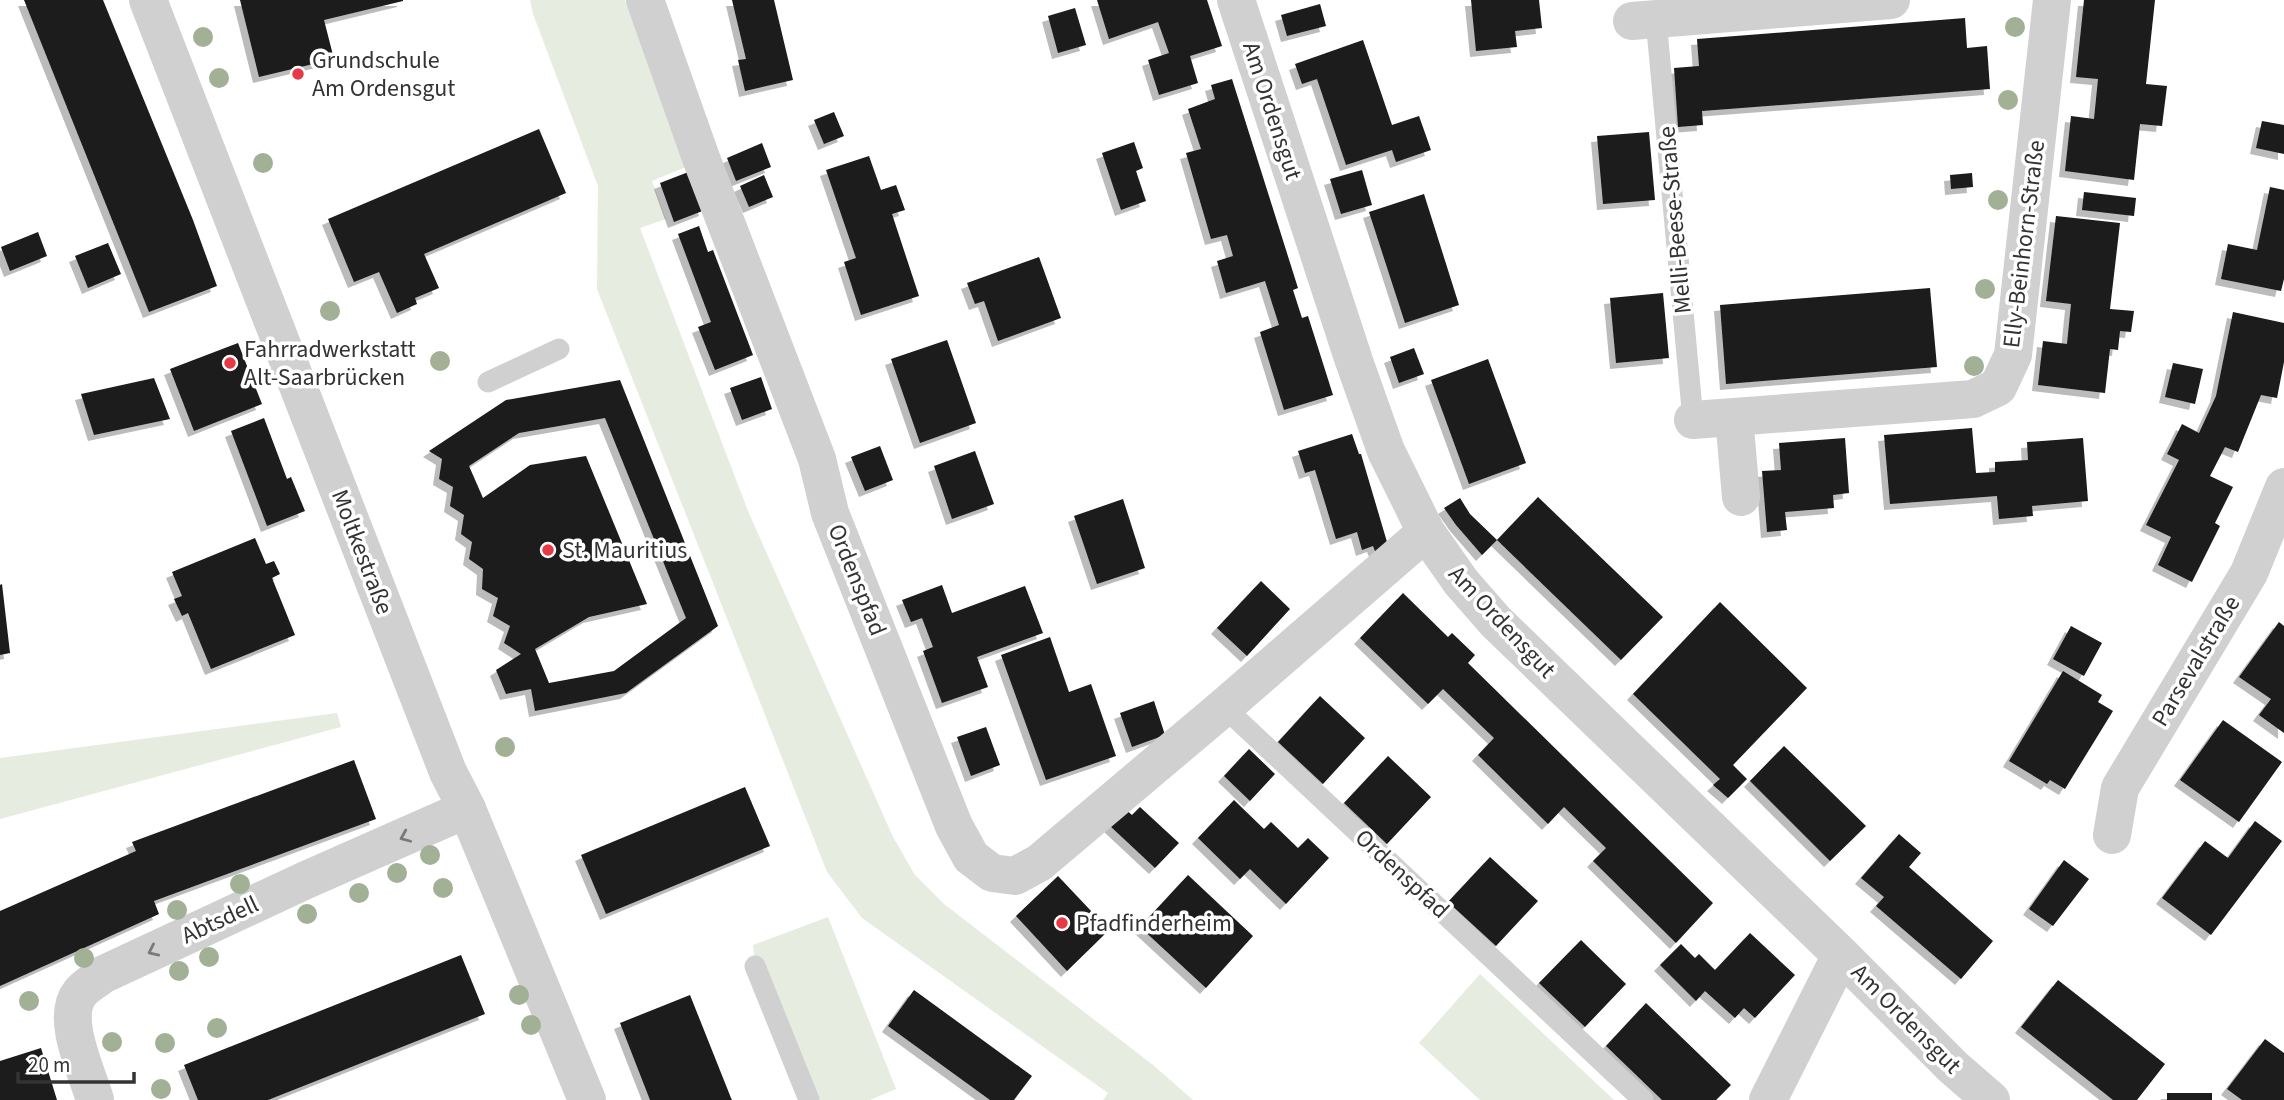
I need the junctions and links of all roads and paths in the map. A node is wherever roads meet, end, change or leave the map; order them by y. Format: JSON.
{"nodes":[{"id":1,"x":148,"y":0,"type":"edge"},
{"id":2,"x":645,"y":0,"type":"edge"},
{"id":3,"x":1236,"y":0,"type":"edge"},
{"id":4,"x":1891,"y":0,"type":"edge"},
{"id":5,"x":2052,"y":0,"type":"edge"},
{"id":6,"x":1644,"y":20,"type":"joint"},
{"id":7,"x":559,"y":349,"type":"dead end"},
{"id":8,"x":488,"y":382,"type":"dead end"},
{"id":9,"x":1734,"y":417,"type":"junction"},
{"id":10,"x":1693,"y":420,"type":"joint"},
{"id":11,"x":2284,"y":487,"type":"edge"},
{"id":12,"x":1741,"y":497,"type":"dead end"},
{"id":13,"x":1426,"y":532,"type":"junction"},
{"id":14,"x":1224,"y":707,"type":"junction"},
{"id":15,"x":467,"y":809,"type":"junction"},
{"id":16,"x":2112,"y":835,"type":"dead end"},
{"id":17,"x":1841,"y":955,"type":"junction"},
{"id":18,"x":755,"y":966,"type":"dead end"},
{"id":19,"x":95,"y":1100,"type":"edge"},
{"id":20,"x":587,"y":1100,"type":"edge"},
{"id":21,"x":809,"y":1100,"type":"edge"},
{"id":22,"x":1643,"y":1100,"type":"edge"},
{"id":23,"x":1768,"y":1100,"type":"edge"},
{"id":24,"x":1991,"y":1100,"type":"edge"}],
"edges":[{"from":1,"to":15,"type":"street","name":"Moltkestraße"},
{"from":2,"to":14,"type":"street","name":"Ordenspfad"},
{"from":3,"to":13,"type":"street","name":"Am Ordensgut"},
{"from":4,"to":6,"type":"street","name":"Melli-Beese-Straße"},
{"from":5,"to":9,"type":"street","name":"Elly-Beinhorn-Straße"},
{"from":6,"to":10,"type":"lane","name":"Melli-Beese-Straße"},
{"from":7,"to":8,"type":"lane"},
{"from":9,"to":10,"type":"street","name":"Elly-Beinhorn-Straße"},
{"from":9,"to":12,"type":"street"},
{"from":11,"to":16,"type":"street","name":"Parsevalstraße"},
{"from":13,"to":14,"type":"street","name":"Ordenspfad"},
{"from":13,"to":17,"type":"street","name":"Am Ordensgut"},
{"from":14,"to":22,"type":"lane","name":"Ordenspfad"},
{"from":15,"to":19,"type":"street","name":"Abtsdell","one_way":true},
{"from":15,"to":20,"type":"street","name":"Moltkestraße"},
{"from":17,"to":23,"type":"street"},
{"from":17,"to":24,"type":"street","name":"Am Ordensgut"},
{"from":18,"to":21,"type":"lane"}]}
